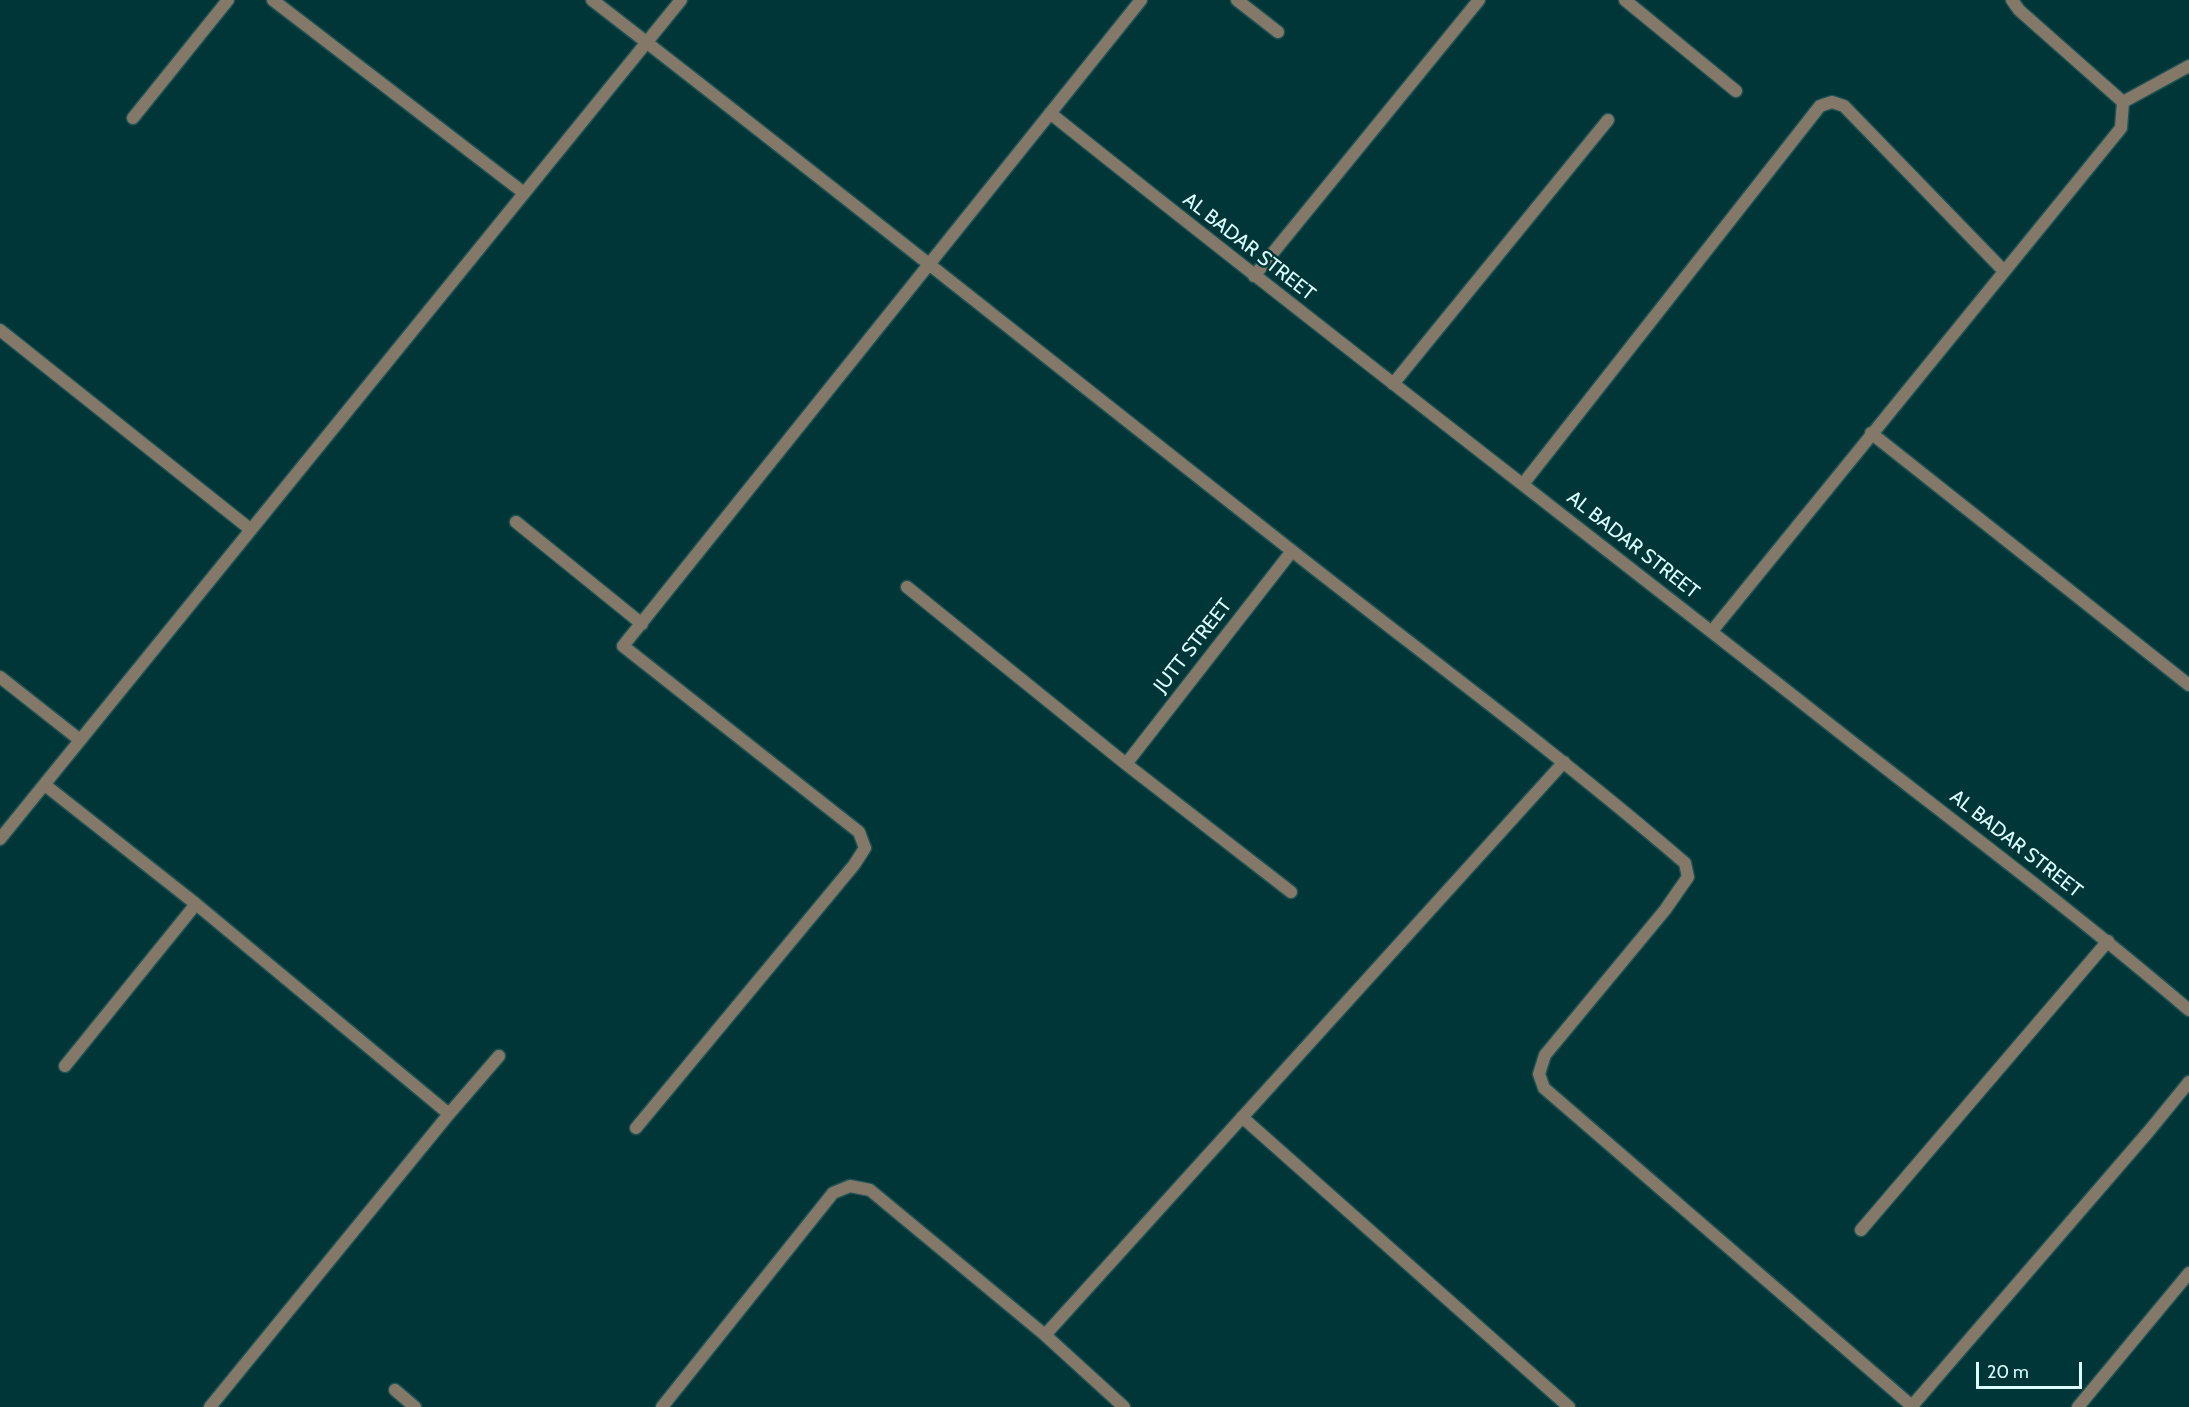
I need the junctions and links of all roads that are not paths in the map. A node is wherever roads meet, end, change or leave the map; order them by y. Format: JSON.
{"nodes":[{"id":1,"x":228,"y":0,"type":"edge"},
{"id":2,"x":273,"y":0,"type":"edge"},
{"id":3,"x":592,"y":0,"type":"edge"},
{"id":4,"x":681,"y":0,"type":"edge"},
{"id":5,"x":1141,"y":0,"type":"edge"},
{"id":6,"x":1237,"y":0,"type":"edge"},
{"id":7,"x":1479,"y":0,"type":"edge"},
{"id":8,"x":1625,"y":0,"type":"edge"},
{"id":9,"x":2012,"y":0,"type":"edge"},
{"id":10,"x":1278,"y":32,"type":"dead end"},
{"id":11,"x":647,"y":43,"type":"junction"},
{"id":12,"x":2189,"y":66,"type":"edge"},
{"id":13,"x":1736,"y":91,"type":"dead end"},
{"id":14,"x":2123,"y":102,"type":"junction"},
{"id":15,"x":1050,"y":113,"type":"junction"},
{"id":16,"x":133,"y":118,"type":"dead end"},
{"id":17,"x":1608,"y":120,"type":"dead end"},
{"id":18,"x":524,"y":193,"type":"junction"},
{"id":19,"x":928,"y":264,"type":"junction"},
{"id":20,"x":2004,"y":270,"type":"junction"},
{"id":21,"x":1254,"y":276,"type":"junction"},
{"id":22,"x":0,"y":330,"type":"edge"},
{"id":23,"x":1393,"y":384,"type":"junction"},
{"id":24,"x":1871,"y":433,"type":"junction"},
{"id":25,"x":1523,"y":484,"type":"junction"},
{"id":26,"x":516,"y":522,"type":"dead end"},
{"id":27,"x":250,"y":529,"type":"junction"},
{"id":28,"x":1292,"y":551,"type":"junction"},
{"id":29,"x":907,"y":586,"type":"dead end"},
{"id":30,"x":642,"y":624,"type":"junction"},
{"id":31,"x":1712,"y":631,"type":"junction"},
{"id":32,"x":0,"y":677,"type":"edge"},
{"id":33,"x":2189,"y":686,"type":"edge"},
{"id":34,"x":80,"y":740,"type":"junction"},
{"id":35,"x":1564,"y":762,"type":"junction"},
{"id":36,"x":1126,"y":764,"type":"junction"},
{"id":37,"x":45,"y":784,"type":"junction"},
{"id":38,"x":0,"y":838,"type":"edge"},
{"id":39,"x":1291,"y":892,"type":"dead end"},
{"id":40,"x":196,"y":904,"type":"junction"},
{"id":41,"x":2108,"y":941,"type":"junction"},
{"id":42,"x":2189,"y":1010,"type":"edge"},
{"id":43,"x":499,"y":1056,"type":"dead end"},
{"id":44,"x":64,"y":1066,"type":"dead end"},
{"id":45,"x":2189,"y":1082,"type":"edge"},
{"id":46,"x":449,"y":1114,"type":"junction"},
{"id":47,"x":1242,"y":1117,"type":"junction"},
{"id":48,"x":636,"y":1128,"type":"dead end"},
{"id":49,"x":1862,"y":1230,"type":"dead end"},
{"id":50,"x":2189,"y":1273,"type":"edge"},
{"id":51,"x":1045,"y":1335,"type":"junction"},
{"id":52,"x":395,"y":1390,"type":"dead end"},
{"id":53,"x":210,"y":1407,"type":"edge"},
{"id":54,"x":415,"y":1407,"type":"edge"},
{"id":55,"x":662,"y":1407,"type":"edge"},
{"id":56,"x":1124,"y":1407,"type":"edge"},
{"id":57,"x":1569,"y":1407,"type":"edge"},
{"id":58,"x":1913,"y":1407,"type":"edge"},
{"id":59,"x":2078,"y":1407,"type":"edge"}],
"edges":[{"from":1,"to":16,"type":"street"},
{"from":2,"to":18,"type":"street"},
{"from":3,"to":11,"type":"street"},
{"from":4,"to":11,"type":"street"},
{"from":5,"to":15,"type":"street"},
{"from":6,"to":10,"type":"street"},
{"from":7,"to":21,"type":"street"},
{"from":8,"to":13,"type":"street"},
{"from":9,"to":14,"type":"street"},
{"from":11,"to":18,"type":"street"},
{"from":11,"to":19,"type":"street"},
{"from":12,"to":14,"type":"street"},
{"from":14,"to":20,"type":"street"},
{"from":15,"to":19,"type":"street"},
{"from":15,"to":21,"type":"street","name":"AL BADAR STREET"},
{"from":17,"to":23,"type":"street"},
{"from":18,"to":27,"type":"street"},
{"from":19,"to":28,"type":"street"},
{"from":19,"to":30,"type":"street"},
{"from":20,"to":24,"type":"street"},
{"from":20,"to":25,"type":"street"},
{"from":21,"to":23,"type":"street","name":"AL BADAR STREET"},
{"from":22,"to":27,"type":"street"},
{"from":23,"to":25,"type":"street","name":"AL BADAR STREET"},
{"from":24,"to":31,"type":"street"},
{"from":24,"to":33,"type":"street"},
{"from":25,"to":31,"type":"street","name":"AL BADAR STREET"},
{"from":26,"to":30,"type":"street"},
{"from":27,"to":34,"type":"street"},
{"from":28,"to":35,"type":"street"},
{"from":28,"to":36,"type":"street","name":"JUTT STREET"},
{"from":29,"to":36,"type":"street"},
{"from":30,"to":48,"type":"street"},
{"from":31,"to":41,"type":"street","name":"AL BADAR STREET"},
{"from":32,"to":34,"type":"street"},
{"from":34,"to":37,"type":"street"},
{"from":35,"to":47,"type":"street"},
{"from":35,"to":58,"type":"street"},
{"from":36,"to":39,"type":"street"},
{"from":37,"to":38,"type":"street"},
{"from":37,"to":40,"type":"street"},
{"from":40,"to":44,"type":"street"},
{"from":40,"to":46,"type":"street"},
{"from":41,"to":42,"type":"street","name":"AL BADAR STREET"},
{"from":41,"to":49,"type":"street"},
{"from":43,"to":46,"type":"street"},
{"from":45,"to":58,"type":"street"},
{"from":46,"to":53,"type":"street"},
{"from":47,"to":51,"type":"street"},
{"from":47,"to":57,"type":"street"},
{"from":50,"to":59,"type":"street"},
{"from":51,"to":55,"type":"street"},
{"from":51,"to":56,"type":"street"},
{"from":52,"to":54,"type":"street"}]}
